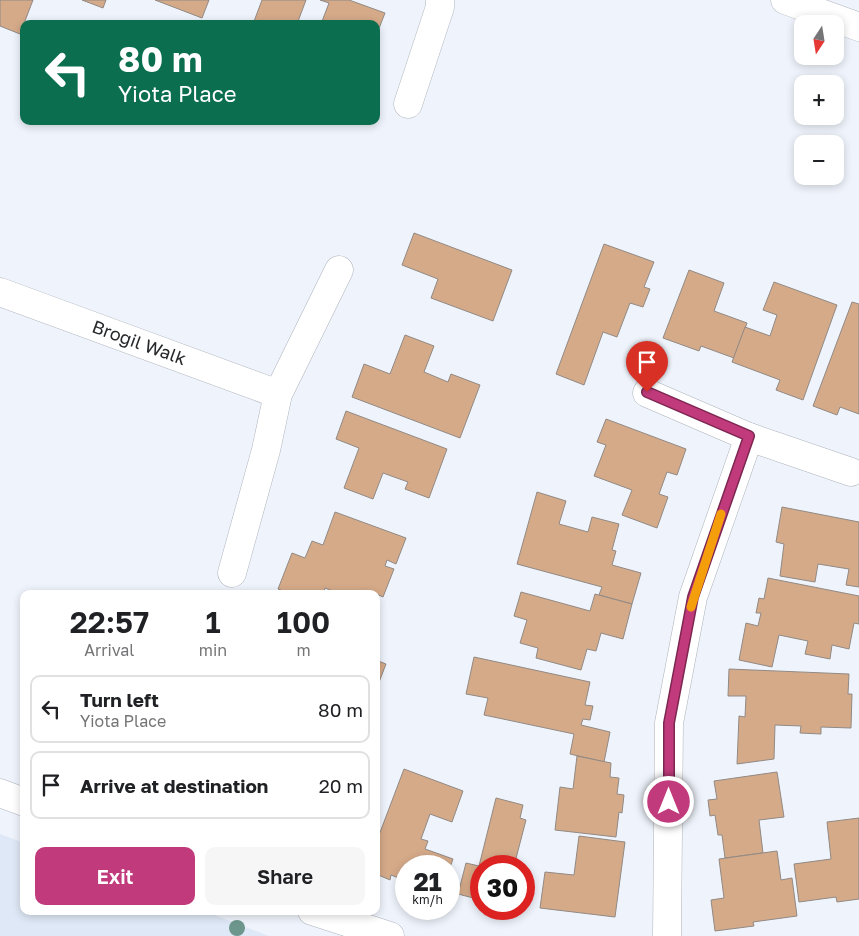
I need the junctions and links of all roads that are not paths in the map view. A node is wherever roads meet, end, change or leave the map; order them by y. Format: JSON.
{"nodes":[{"id":1,"x":440,"y":0,"type":"edge"},
{"id":2,"x":785,"y":0,"type":"edge"},
{"id":3,"x":859,"y":28,"type":"edge"},
{"id":4,"x":408,"y":104,"type":"dead end"},
{"id":5,"x":339,"y":270,"type":"dead end"},
{"id":6,"x":0,"y":292,"type":"edge"},
{"id":7,"x":647,"y":392,"type":"dead end"},
{"id":8,"x":278,"y":394,"type":"junction"},
{"id":9,"x":749,"y":436,"type":"junction"},
{"id":10,"x":851,"y":472,"type":"dead end"},
{"id":11,"x":232,"y":573,"type":"dead end"},
{"id":12,"x":0,"y":793,"type":"edge"},
{"id":13,"x":20,"y":800,"type":"edge"},
{"id":14,"x":324,"y":915,"type":"edge"},
{"id":15,"x":390,"y":936,"type":"edge"},
{"id":16,"x":667,"y":936,"type":"edge"}],
"edges":[{"from":1,"to":4,"type":"street"},
{"from":2,"to":3,"type":"street"},
{"from":5,"to":8,"type":"street"},
{"from":6,"to":8,"type":"street","name":"Brogil Walk"},
{"from":7,"to":9,"type":"street"},
{"from":8,"to":11,"type":"street"},
{"from":9,"to":10,"type":"street"},
{"from":9,"to":16,"type":"street"},
{"from":12,"to":13,"type":"street"},
{"from":14,"to":15,"type":"street"}]}
